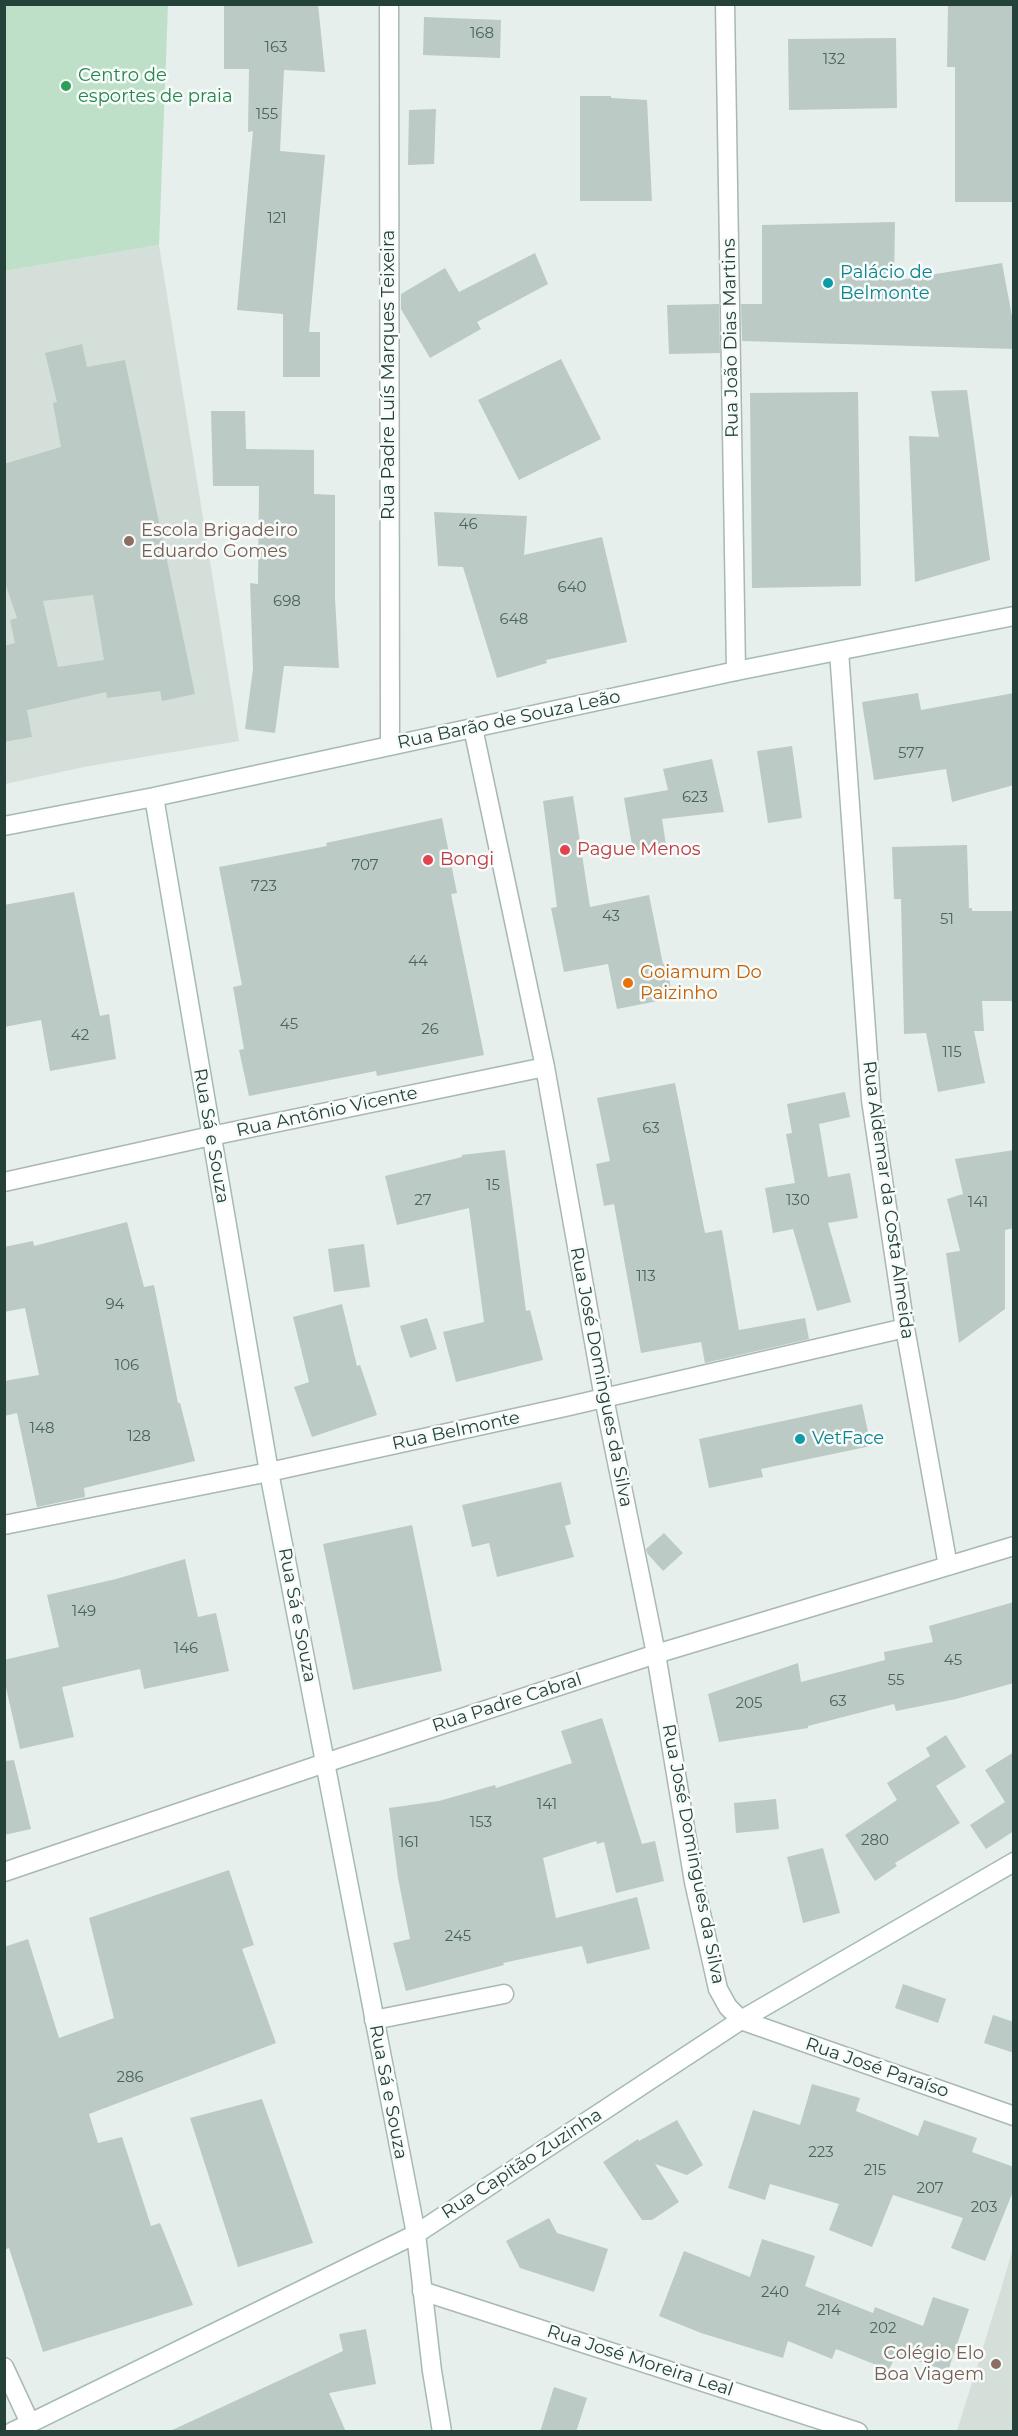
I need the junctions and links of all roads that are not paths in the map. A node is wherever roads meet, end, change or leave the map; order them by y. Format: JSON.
{"nodes":[{"id":1,"x":389,"y":4,"type":"edge"},
{"id":2,"x":726,"y":4,"type":"edge"},
{"id":3,"x":1014,"y":616,"type":"edge"},
{"id":4,"x":838,"y":651,"type":"junction"},
{"id":5,"x":736,"y":670,"type":"junction"},
{"id":6,"x":472,"y":728,"type":"junction"},
{"id":7,"x":390,"y":746,"type":"junction"},
{"id":8,"x":154,"y":797,"type":"junction"},
{"id":9,"x":4,"y":826,"type":"edge"},
{"id":10,"x":545,"y":1068,"type":"junction"},
{"id":11,"x":211,"y":1136,"type":"junction"},
{"id":12,"x":4,"y":1182,"type":"edge"},
{"id":13,"x":905,"y":1328,"type":"junction"},
{"id":14,"x":604,"y":1398,"type":"junction"},
{"id":15,"x":269,"y":1472,"type":"junction"},
{"id":16,"x":4,"y":1525,"type":"edge"},
{"id":17,"x":1014,"y":1546,"type":"edge"},
{"id":18,"x":948,"y":1566,"type":"junction"},
{"id":19,"x":656,"y":1654,"type":"junction"},
{"id":20,"x":325,"y":1762,"type":"junction"},
{"id":21,"x":1014,"y":1862,"type":"edge"},
{"id":22,"x":4,"y":1872,"type":"edge"},
{"id":23,"x":504,"y":1994,"type":"dead end"},
{"id":24,"x":374,"y":2020,"type":"junction"},
{"id":25,"x":741,"y":2020,"type":"junction"},
{"id":26,"x":1014,"y":2116,"type":"edge"},
{"id":27,"x":416,"y":2234,"type":"junction"},
{"id":28,"x":422,"y":2291,"type":"junction"},
{"id":29,"x":4,"y":2367,"type":"edge"},
{"id":30,"x":30,"y":2423,"type":"junction"},
{"id":31,"x":12,"y":2432,"type":"edge"},
{"id":32,"x":442,"y":2432,"type":"edge"},
{"id":33,"x":858,"y":2432,"type":"edge"}],
"edges":[{"from":1,"to":7,"type":"street","name":"Rua Padre Luís Marques Teixeira"},
{"from":2,"to":5,"type":"street","name":"Rua João Dias Martins"},
{"from":3,"to":4,"type":"street","name":"Rua Barão de Souza Leão"},
{"from":4,"to":5,"type":"street","name":"Rua Barão de Souza Leão"},
{"from":4,"to":13,"type":"street","name":"Rua Aldemar da Costa Almeida"},
{"from":5,"to":6,"type":"street","name":"Rua Barão de Souza Leão"},
{"from":6,"to":7,"type":"street","name":"Rua Barão de Souza Leão"},
{"from":6,"to":10,"type":"street","name":"Rua José Domingues da Silva"},
{"from":7,"to":8,"type":"street","name":"Rua Barão de Souza Leão"},
{"from":8,"to":9,"type":"street","name":"Rua Barão de Souza Leão"},
{"from":8,"to":11,"type":"street","name":"Rua Sá e Souza"},
{"from":10,"to":11,"type":"street","name":"Rua Antônio Vicente"},
{"from":10,"to":14,"type":"street","name":"Rua José Domingues da Silva"},
{"from":11,"to":12,"type":"street","name":"Rua Antônio Vicente"},
{"from":11,"to":15,"type":"street","name":"Rua Sá e Souza"},
{"from":13,"to":14,"type":"street","name":"Rua Belmonte"},
{"from":13,"to":18,"type":"street","name":"Rua Aldemar da Costa Almeida"},
{"from":14,"to":15,"type":"street","name":"Rua Belmonte"},
{"from":14,"to":19,"type":"street","name":"Rua José Domingues da Silva"},
{"from":15,"to":16,"type":"street","name":"Rua Belmonte"},
{"from":15,"to":20,"type":"street","name":"Rua Sá e Souza"},
{"from":17,"to":18,"type":"street","name":"Rua Padre Cabral"},
{"from":18,"to":19,"type":"street","name":"Rua Padre Cabral"},
{"from":19,"to":20,"type":"street","name":"Rua Padre Cabral"},
{"from":19,"to":25,"type":"street","name":"Rua José Domingues da Silva"},
{"from":20,"to":22,"type":"street","name":"Rua Padre Cabral"},
{"from":20,"to":24,"type":"street","name":"Rua Sá e Souza"},
{"from":21,"to":25,"type":"street","name":"Rua Capitão Zuzinha"},
{"from":23,"to":24,"type":"street"},
{"from":24,"to":27,"type":"street","name":"Rua Sá e Souza"},
{"from":25,"to":26,"type":"street","name":"Rua José Paraíso"},
{"from":25,"to":27,"type":"street","name":"Rua Capitão Zuzinha"},
{"from":27,"to":28,"type":"street","name":"Rua Sá e Souza"},
{"from":27,"to":30,"type":"street","name":"Rua Capitão Zuzinha"},
{"from":28,"to":32,"type":"street","name":"Rua Sá e Souza"},
{"from":28,"to":33,"type":"street","name":"Rua José Moreira Leal"},
{"from":29,"to":30,"type":"street"},
{"from":30,"to":31,"type":"street","name":"Rua Capitão Zuzinha"}]}
